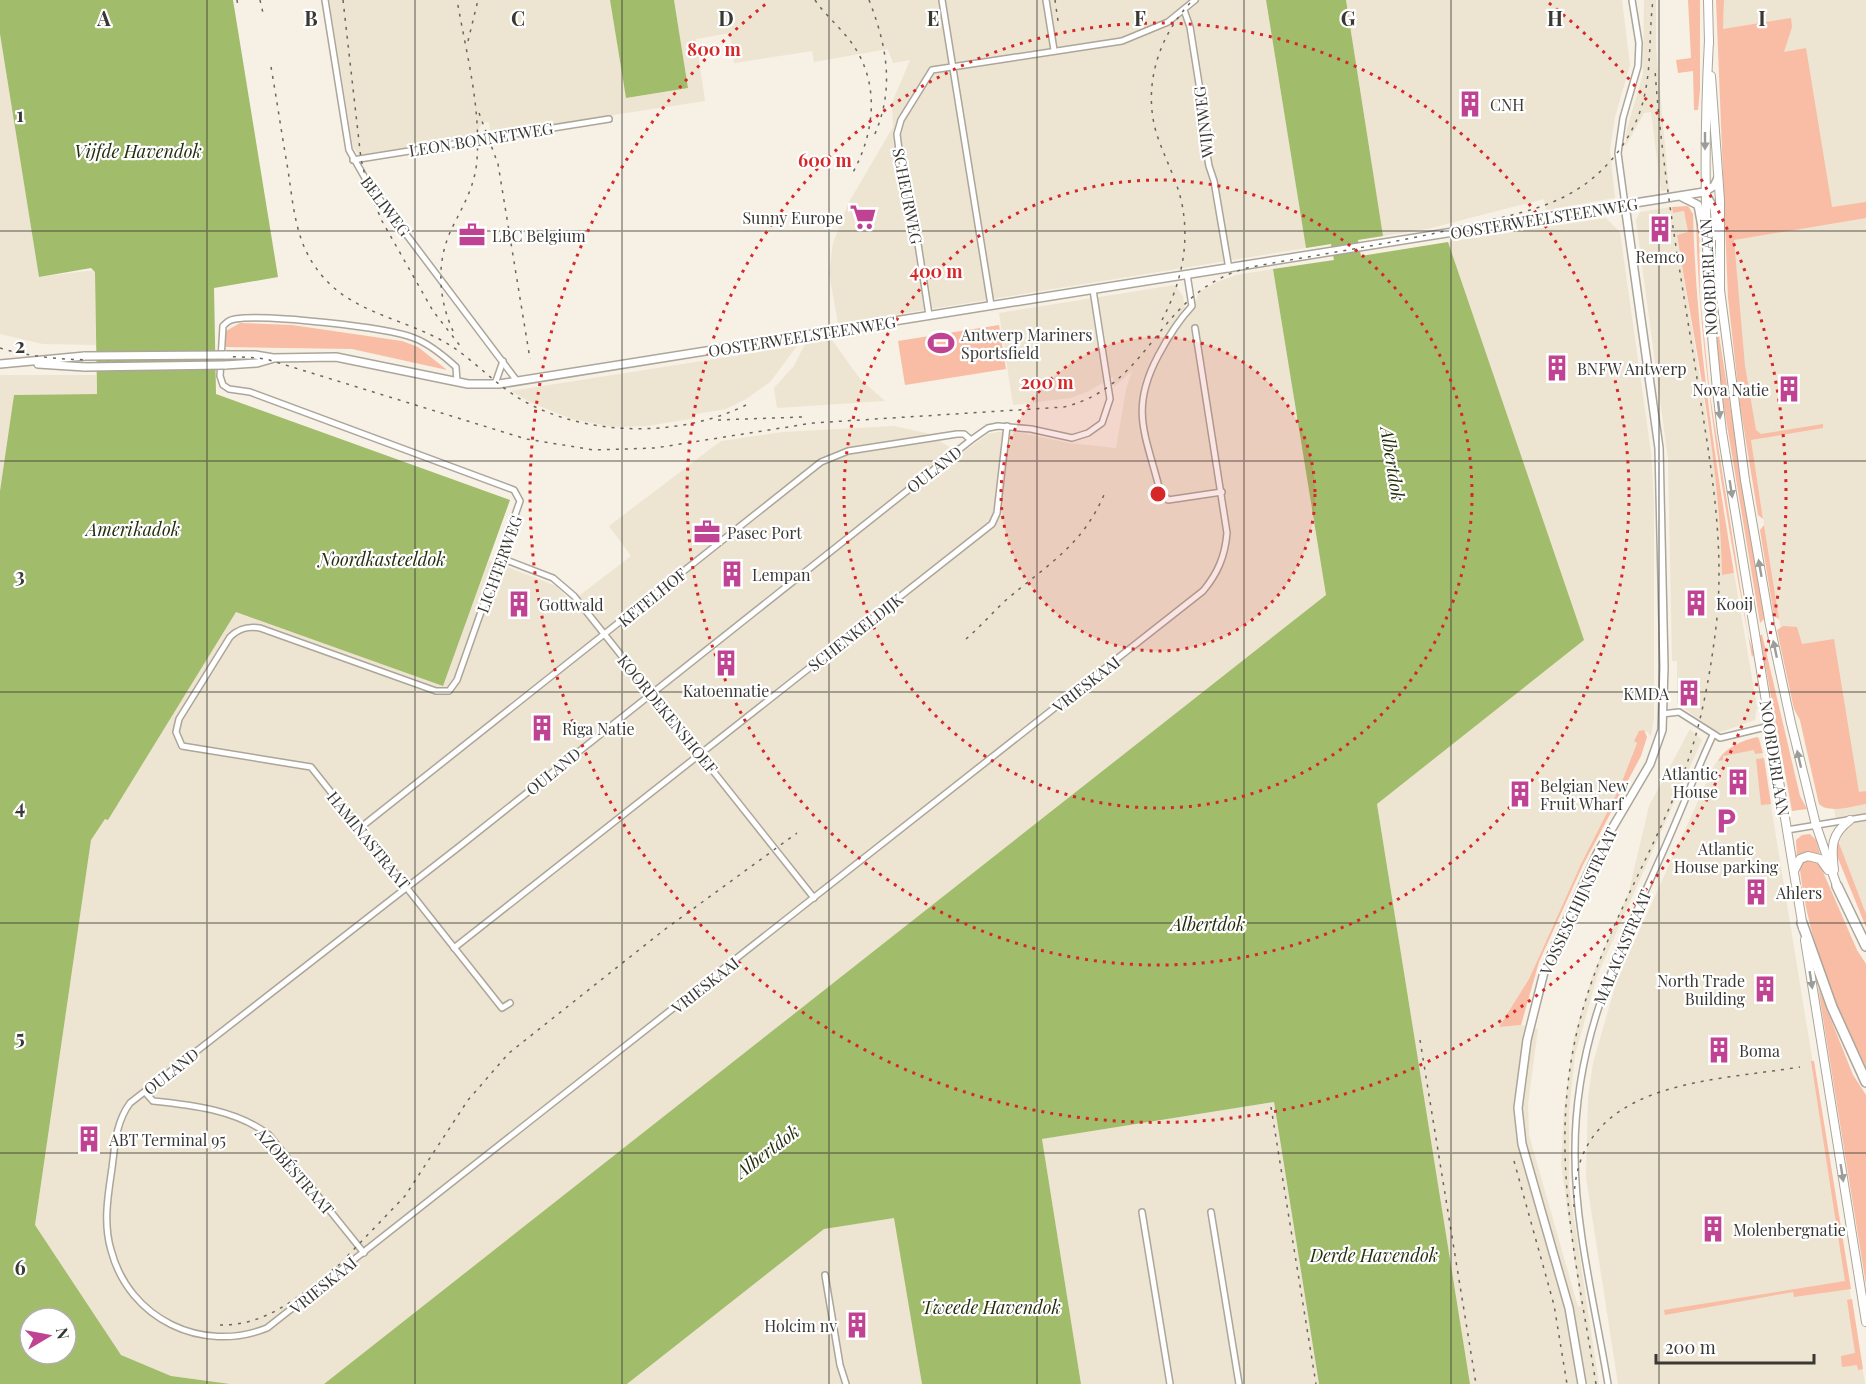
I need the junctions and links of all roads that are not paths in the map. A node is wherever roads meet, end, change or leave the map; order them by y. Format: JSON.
{"nodes":[{"id":1,"x":325,"y":0,"type":"edge"},
{"id":2,"x":942,"y":0,"type":"edge"},
{"id":3,"x":1046,"y":0,"type":"edge"},
{"id":4,"x":1195,"y":0,"type":"edge"},
{"id":5,"x":1632,"y":0,"type":"edge"},
{"id":6,"x":1708,"y":0,"type":"edge"},
{"id":7,"x":1184,"y":10,"type":"junction"},
{"id":8,"x":1709,"y":40,"type":"junction"},
{"id":9,"x":1054,"y":50,"type":"junction"},
{"id":10,"x":953,"y":67,"type":"junction"},
{"id":11,"x":609,"y":118,"type":"dead end"},
{"id":12,"x":353,"y":160,"type":"junction"},
{"id":13,"x":1718,"y":176,"type":"junction"},
{"id":14,"x":1704,"y":192,"type":"junction"},
{"id":15,"x":1679,"y":196,"type":"junction"},
{"id":16,"x":1625,"y":205,"type":"junction"},
{"id":17,"x":1704,"y":238,"type":"junction"},
{"id":18,"x":1718,"y":249,"type":"junction"},
{"id":19,"x":1229,"y":268,"type":"junction"},
{"id":20,"x":1187,"y":274,"type":"junction"},
{"id":21,"x":1093,"y":290,"type":"junction"},
{"id":22,"x":991,"y":305,"type":"junction"},
{"id":23,"x":929,"y":315,"type":"junction"},
{"id":24,"x":1195,"y":328,"type":"dead end"},
{"id":25,"x":273,"y":358,"type":"junction"},
{"id":26,"x":503,"y":361,"type":"junction"},
{"id":27,"x":32,"y":363,"type":"junction"},
{"id":28,"x":0,"y":364,"type":"edge"},
{"id":29,"x":517,"y":381,"type":"junction"},
{"id":30,"x":457,"y":382,"type":"junction"},
{"id":31,"x":495,"y":384,"type":"junction"},
{"id":32,"x":1007,"y":426,"type":"junction"},
{"id":33,"x":971,"y":440,"type":"junction"},
{"id":34,"x":1222,"y":492,"type":"junction"},
{"id":35,"x":501,"y":558,"type":"junction"},
{"id":36,"x":1770,"y":626,"type":"junction"},
{"id":37,"x":1754,"y":628,"type":"junction"},
{"id":38,"x":604,"y":635,"type":"junction"},
{"id":39,"x":651,"y":693,"type":"junction"},
{"id":40,"x":1662,"y":714,"type":"junction"},
{"id":41,"x":1770,"y":726,"type":"junction"},
{"id":42,"x":1713,"y":735,"type":"junction"},
{"id":43,"x":182,"y":746,"type":"joint"},
{"id":44,"x":700,"y":754,"type":"junction"},
{"id":45,"x":1866,"y":817,"type":"edge"},
{"id":46,"x":1850,"y":820,"type":"junction"},
{"id":47,"x":1816,"y":825,"type":"junction"},
{"id":48,"x":360,"y":828,"type":"junction"},
{"id":49,"x":1787,"y":830,"type":"junction"},
{"id":50,"x":1794,"y":872,"type":"junction"},
{"id":51,"x":407,"y":886,"type":"junction"},
{"id":52,"x":1837,"y":886,"type":"junction"},
{"id":53,"x":814,"y":898,"type":"junction"},
{"id":54,"x":1802,"y":922,"type":"junction"},
{"id":55,"x":1866,"y":946,"type":"edge"},
{"id":56,"x":454,"y":948,"type":"junction"},
{"id":57,"x":510,"y":1004,"type":"dead end"},
{"id":58,"x":1866,"y":1082,"type":"edge"},
{"id":59,"x":145,"y":1092,"type":"junction"},
{"id":60,"x":130,"y":1103,"type":"joint"},
{"id":61,"x":1142,"y":1212,"type":"dead end"},
{"id":62,"x":1211,"y":1212,"type":"dead end"},
{"id":63,"x":364,"y":1253,"type":"junction"},
{"id":64,"x":825,"y":1275,"type":"dead end"},
{"id":65,"x":1866,"y":1322,"type":"edge"},
{"id":66,"x":846,"y":1384,"type":"edge"},
{"id":67,"x":1170,"y":1384,"type":"edge"},
{"id":68,"x":1239,"y":1384,"type":"edge"},
{"id":69,"x":1582,"y":1384,"type":"edge"},
{"id":70,"x":1608,"y":1384,"type":"edge"}],
"edges":[{"from":1,"to":12,"type":"street","name":"BELIWEG"},
{"from":2,"to":10,"type":"street"},
{"from":3,"to":9,"type":"street"},
{"from":4,"to":7,"type":"street"},
{"from":5,"to":16,"type":"street"},
{"from":6,"to":8,"type":"main road","name":"NOORDERLAAN"},
{"from":7,"to":9,"type":"street"},
{"from":7,"to":19,"type":"street","name":"WIJNWEG"},
{"from":8,"to":13,"type":"main road","name":"NOORDERLAAN"},
{"from":8,"to":14,"type":"main road","name":"NOORDERLAAN","one_way":true},
{"from":9,"to":10,"type":"street"},
{"from":10,"to":22,"type":"street"},
{"from":10,"to":23,"type":"street","name":"SCHEURWEG"},
{"from":11,"to":12,"type":"street","name":"LEON BONNETWEG"},
{"from":12,"to":26,"type":"street","name":"BELIWEG"},
{"from":13,"to":14,"type":"main road"},
{"from":13,"to":18,"type":"main road","name":"NOORDERLAAN"},
{"from":14,"to":15,"type":"main road","name":"OOSTERWEELSTEENWEG"},
{"from":14,"to":17,"type":"main road","name":"NOORDERLAAN"},
{"from":14,"to":18,"type":"main road","name":"NOORDERLAAN"},
{"from":15,"to":16,"type":"main road","name":"OOSTERWEELSTEENWEG"},
{"from":15,"to":17,"type":"main road"},
{"from":16,"to":19,"type":"main road","name":"OOSTERWEELSTEENWEG"},
{"from":16,"to":40,"type":"main road","name":"VOSSESCHIJNSTRAAT"},
{"from":17,"to":37,"type":"main road","name":"NOORDERLAAN","one_way":true},
{"from":36,"to":18,"type":"main road","name":"NOORDERLAAN","one_way":true},
{"from":19,"to":20,"type":"main road","name":"OOSTERWEELSTEENWEG"},
{"from":20,"to":21,"type":"main road","name":"OOSTERWEELSTEENWEG"},
{"from":20,"to":34,"type":"street"},
{"from":21,"to":22,"type":"main road","name":"OOSTERWEELSTEENWEG"},
{"from":21,"to":32,"type":"street"},
{"from":22,"to":23,"type":"main road","name":"OOSTERWEELSTEENWEG"},
{"from":23,"to":29,"type":"main road","name":"OOSTERWEELSTEENWEG"},
{"from":24,"to":34,"type":"street","name":"VRIESKAAI"},
{"from":25,"to":27,"type":"main road","name":"OOSTERWEELSTEENWEG","bridge":true},
{"from":25,"to":27,"type":"main road","name":"OOSTERWEELSTEENWEG","bridge":true},
{"from":25,"to":30,"type":"main road","name":"OOSTERWEELSTEENWEG"},
{"from":26,"to":29,"type":"street","name":"BELIWEG"},
{"from":26,"to":31,"type":"street"},
{"from":27,"to":28,"type":"main road"},
{"from":29,"to":31,"type":"main road","name":"OOSTERWEELSTEENWEG"},
{"from":30,"to":31,"type":"main road","name":"OOSTERWEELSTEENWEG"},
{"from":30,"to":35,"type":"street","name":"LICHTERWEG"},
{"from":32,"to":33,"type":"street","name":"OULAND"},
{"from":32,"to":44,"type":"street","name":"SCHENKELDIJK"},
{"from":33,"to":38,"type":"street","name":"KETELHOF"},
{"from":33,"to":39,"type":"street","name":"OULAND"},
{"from":34,"to":53,"type":"street","name":"VRIESKAAI"},
{"from":35,"to":38,"type":"street","name":"KOORDEKENSHOEF"},
{"from":35,"to":43,"type":"street","name":"LICHTERWEG"},
{"from":36,"to":37,"type":"main road"},
{"from":47,"to":36,"type":"main road","name":"NOORDERLAAN","one_way":true},
{"from":37,"to":41,"type":"main road","name":"NOORDERLAAN"},
{"from":38,"to":39,"type":"street","name":"KOORDEKENSHOEF"},
{"from":38,"to":48,"type":"street","name":"KETELHOF"},
{"from":39,"to":44,"type":"street","name":"KOORDEKENSHOEF"},
{"from":39,"to":51,"type":"street","name":"OULAND"},
{"from":40,"to":42,"type":"street"},
{"from":40,"to":69,"type":"main road","name":"VOSSESCHIJNSTRAAT"},
{"from":41,"to":42,"type":"street"},
{"from":41,"to":49,"type":"main road","name":"NOORDERLAAN"},
{"from":42,"to":70,"type":"street","name":"MALAGASTRAAT"},
{"from":43,"to":48,"type":"street","name":"HAMINASTRAAT"},
{"from":44,"to":53,"type":"street","name":"KOORDEKENSHOEF"},
{"from":44,"to":56,"type":"street","name":"SCHENKELDIJK"},
{"from":45,"to":46,"type":"street"},
{"from":46,"to":47,"type":"street"},
{"from":46,"to":52,"type":"main road"},
{"from":47,"to":49,"type":"street"},
{"from":47,"to":52,"type":"main road","name":"NOORDERLAAN"},
{"from":48,"to":51,"type":"street","name":"HAMINASTRAAT"},
{"from":49,"to":50,"type":"main road","name":"NOORDERLAAN"},
{"from":50,"to":52,"type":"main road"},
{"from":50,"to":54,"type":"main road","name":"NOORDERLAAN"},
{"from":51,"to":56,"type":"street","name":"HAMINASTRAAT"},
{"from":51,"to":59,"type":"street","name":"OULAND"},
{"from":52,"to":55,"type":"highway","name":"NOORDERLAAN"},
{"from":53,"to":63,"type":"street","name":"VRIESKAAI"},
{"from":54,"to":58,"type":"highway"},
{"from":54,"to":65,"type":"main road","name":"NOORDERLAAN","one_way":true},
{"from":56,"to":57,"type":"street","name":"HAMINASTRAAT"},
{"from":59,"to":60,"type":"street","name":"OULAND"},
{"from":59,"to":63,"type":"street","name":"AZOBÉSTRAAT"},
{"from":60,"to":63,"type":"street","name":"VRIESKAAI"},
{"from":61,"to":67,"type":"street"},
{"from":62,"to":68,"type":"street"},
{"from":64,"to":66,"type":"street"}]}
